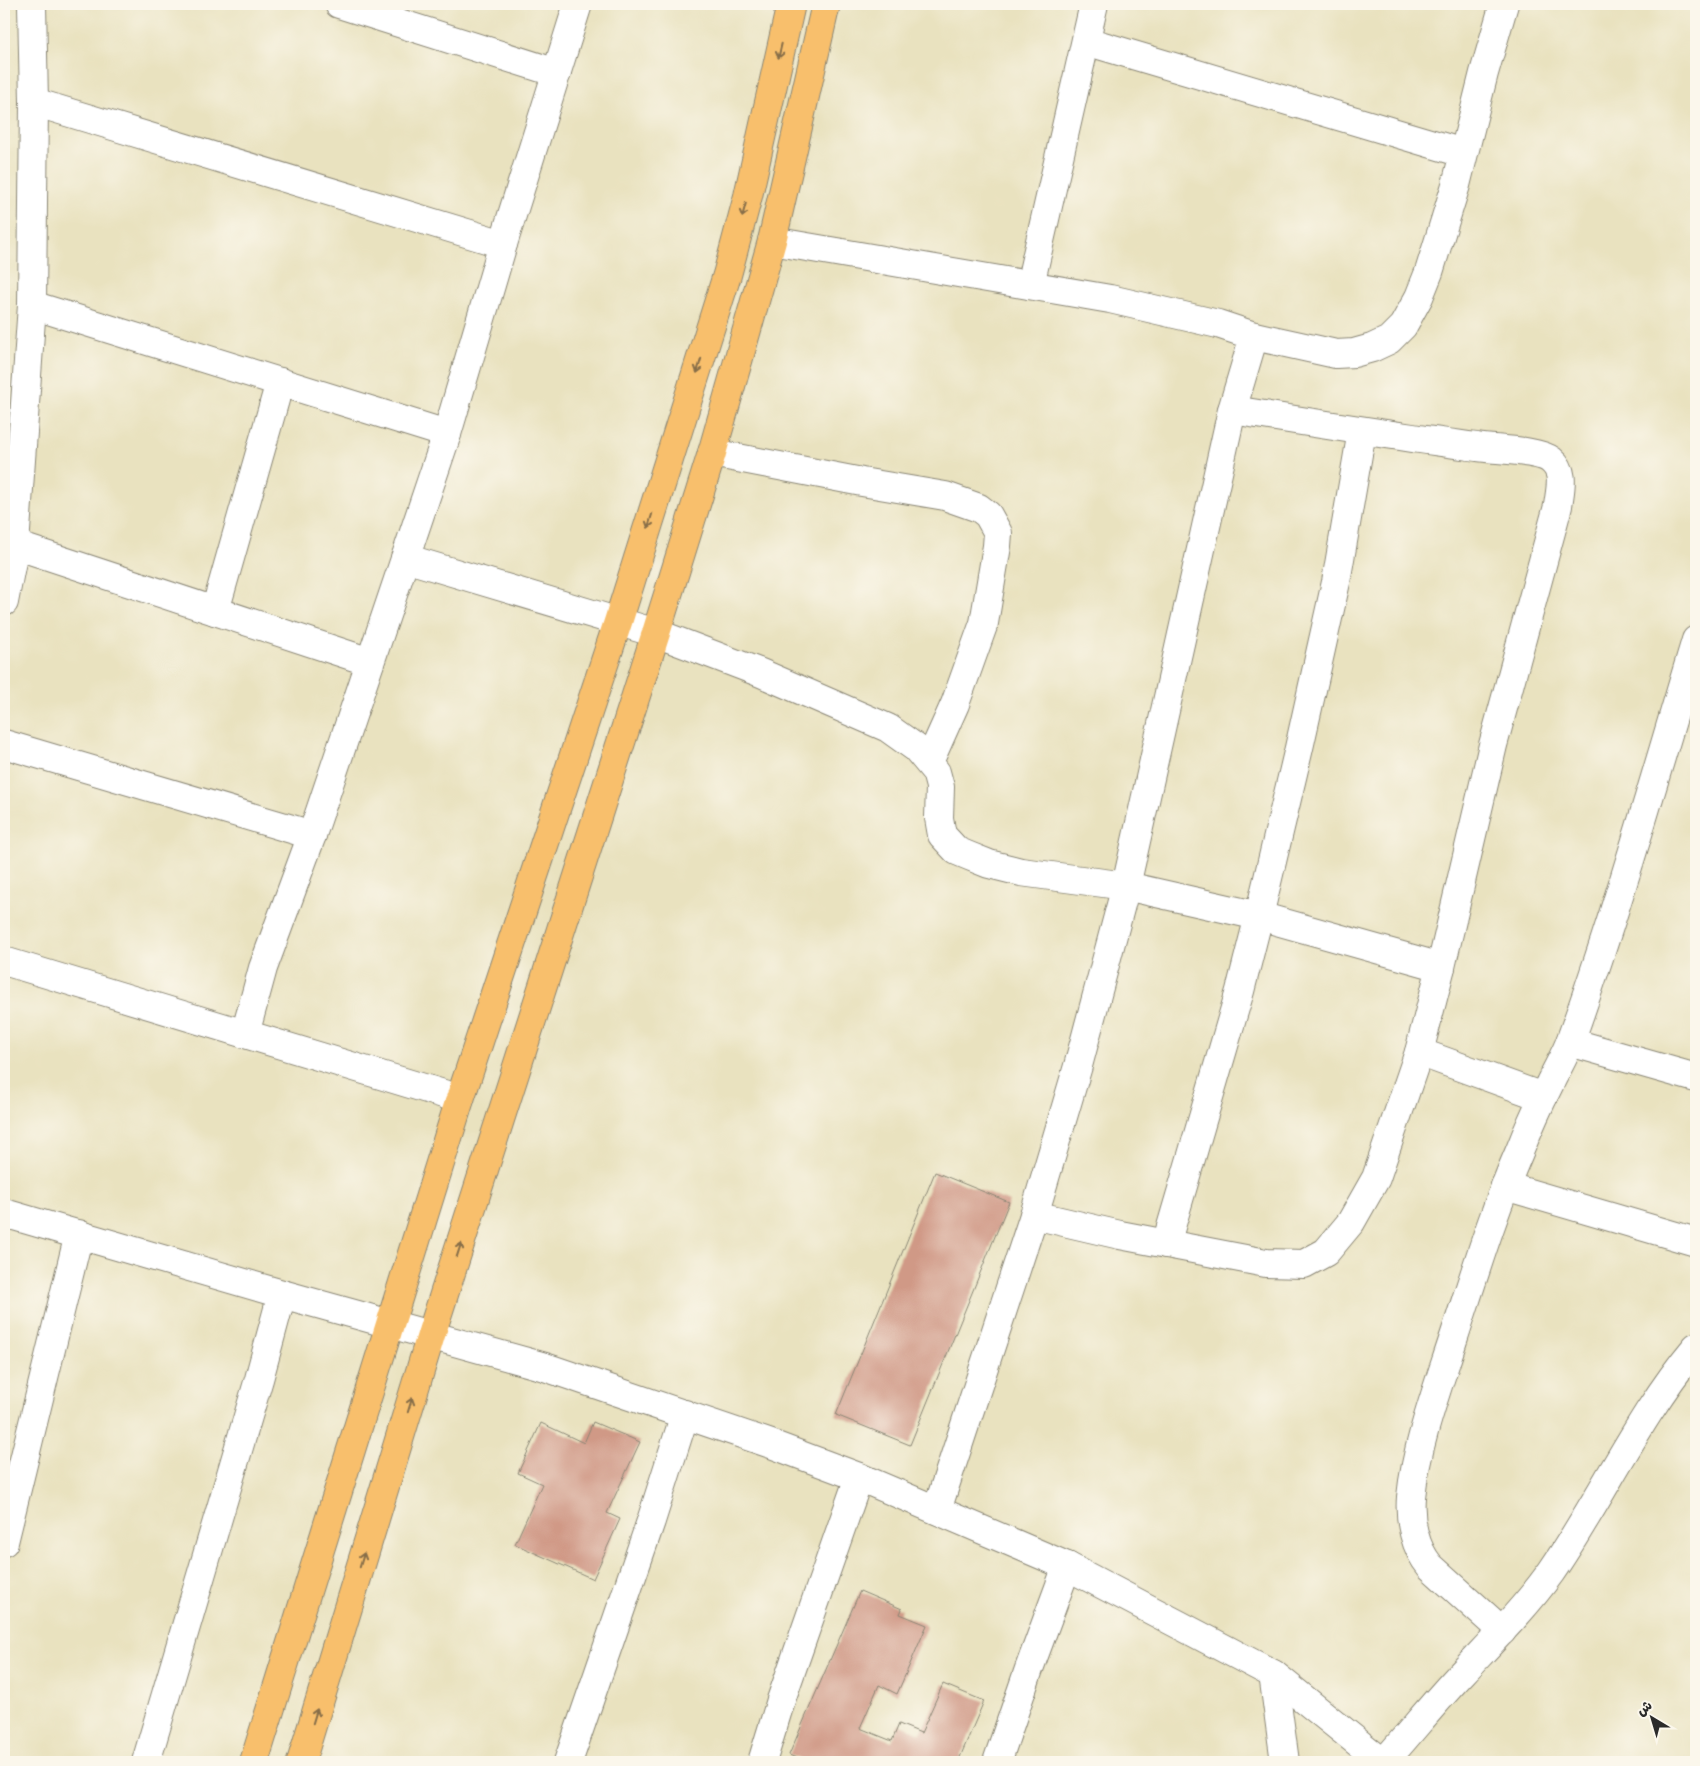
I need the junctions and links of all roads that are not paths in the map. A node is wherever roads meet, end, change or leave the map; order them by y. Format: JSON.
{"nodes":[{"id":1,"x":32,"y":4,"type":"edge"},
{"id":2,"x":339,"y":4,"type":"edge"},
{"id":3,"x":578,"y":4,"type":"edge"},
{"id":4,"x":791,"y":4,"type":"edge"},
{"id":5,"x":826,"y":4,"type":"edge"},
{"id":6,"x":1094,"y":4,"type":"edge"},
{"id":7,"x":1504,"y":4,"type":"edge"},
{"id":8,"x":1086,"y":41,"type":"junction"},
{"id":9,"x":557,"y":73,"type":"junction"},
{"id":10,"x":34,"y":102,"type":"junction"},
{"id":11,"x":1463,"y":153,"type":"junction"},
{"id":12,"x":772,"y":241,"type":"junction"},
{"id":13,"x":503,"y":244,"type":"junction"},
{"id":14,"x":1030,"y":286,"type":"junction"},
{"id":15,"x":32,"y":305,"type":"junction"},
{"id":16,"x":1254,"y":336,"type":"junction"},
{"id":17,"x":280,"y":382,"type":"junction"},
{"id":18,"x":1232,"y":410,"type":"junction"},
{"id":19,"x":1362,"y":431,"type":"junction"},
{"id":20,"x":447,"y":434,"type":"junction"},
{"id":21,"x":712,"y":453,"type":"junction"},
{"id":22,"x":15,"y":545,"type":"junction"},
{"id":23,"x":405,"y":558,"type":"junction"},
{"id":24,"x":4,"y":602,"type":"edge"},
{"id":25,"x":216,"y":611,"type":"junction"},
{"id":26,"x":618,"y":622,"type":"junction"},
{"id":27,"x":656,"y":633,"type":"junction"},
{"id":28,"x":1696,"y":640,"type":"edge"},
{"id":29,"x":370,"y":662,"type":"junction"},
{"id":30,"x":4,"y":744,"type":"edge"},
{"id":31,"x":929,"y":762,"type":"junction"},
{"id":32,"x":312,"y":835,"type":"junction"},
{"id":33,"x":1126,"y":886,"type":"junction"},
{"id":34,"x":1259,"y":916,"type":"junction"},
{"id":35,"x":4,"y":961,"type":"edge"},
{"id":36,"x":1441,"y":967,"type":"junction"},
{"id":37,"x":245,"y":1034,"type":"junction"},
{"id":38,"x":1570,"y":1042,"type":"junction"},
{"id":39,"x":1419,"y":1052,"type":"junction"},
{"id":40,"x":1696,"y":1078,"type":"edge"},
{"id":41,"x":1543,"y":1097,"type":"junction"},
{"id":42,"x":460,"y":1099,"type":"junction"},
{"id":43,"x":1505,"y":1186,"type":"junction"},
{"id":44,"x":4,"y":1213,"type":"edge"},
{"id":45,"x":1034,"y":1215,"type":"junction"},
{"id":46,"x":79,"y":1234,"type":"junction"},
{"id":47,"x":1696,"y":1242,"type":"edge"},
{"id":48,"x":1166,"y":1244,"type":"junction"},
{"id":49,"x":282,"y":1294,"type":"junction"},
{"id":50,"x":390,"y":1324,"type":"junction"},
{"id":51,"x":431,"y":1335,"type":"junction"},
{"id":52,"x":1696,"y":1347,"type":"edge"},
{"id":53,"x":685,"y":1414,"type":"junction"},
{"id":54,"x":859,"y":1477,"type":"junction"},
{"id":55,"x":937,"y":1510,"type":"junction"},
{"id":56,"x":4,"y":1542,"type":"edge"},
{"id":57,"x":1067,"y":1566,"type":"junction"},
{"id":58,"x":1502,"y":1632,"type":"junction"},
{"id":59,"x":1273,"y":1674,"type":"junction"},
{"id":60,"x":146,"y":1762,"type":"edge"},
{"id":61,"x":254,"y":1762,"type":"edge"},
{"id":62,"x":301,"y":1762,"type":"edge"},
{"id":63,"x":568,"y":1762,"type":"edge"},
{"id":64,"x":762,"y":1762,"type":"edge"},
{"id":65,"x":997,"y":1762,"type":"edge"},
{"id":66,"x":1285,"y":1762,"type":"edge"},
{"id":67,"x":1383,"y":1762,"type":"edge"}],
"edges":[{"from":1,"to":10,"type":"street"},
{"from":2,"to":9,"type":"street"},
{"from":3,"to":9,"type":"street"},
{"from":4,"to":26,"type":"main road","one_way":true},
{"from":5,"to":12,"type":"main road"},
{"from":6,"to":8,"type":"street"},
{"from":7,"to":11,"type":"street"},
{"from":8,"to":11,"type":"street"},
{"from":8,"to":14,"type":"street"},
{"from":9,"to":13,"type":"street"},
{"from":10,"to":13,"type":"street"},
{"from":10,"to":15,"type":"street"},
{"from":11,"to":16,"type":"street"},
{"from":12,"to":14,"type":"street"},
{"from":12,"to":21,"type":"main road"},
{"from":13,"to":20,"type":"street"},
{"from":14,"to":16,"type":"street"},
{"from":15,"to":17,"type":"street"},
{"from":15,"to":22,"type":"street"},
{"from":16,"to":18,"type":"street"},
{"from":17,"to":20,"type":"street"},
{"from":17,"to":25,"type":"street"},
{"from":18,"to":19,"type":"street"},
{"from":18,"to":33,"type":"street"},
{"from":19,"to":34,"type":"street"},
{"from":19,"to":36,"type":"street"},
{"from":20,"to":23,"type":"street"},
{"from":21,"to":27,"type":"main road"},
{"from":21,"to":31,"type":"street"},
{"from":22,"to":24,"type":"street"},
{"from":22,"to":25,"type":"street"},
{"from":23,"to":26,"type":"street"},
{"from":23,"to":29,"type":"street"},
{"from":25,"to":29,"type":"street"},
{"from":26,"to":27,"type":"street"},
{"from":26,"to":42,"type":"main road"},
{"from":27,"to":31,"type":"street"},
{"from":51,"to":27,"type":"main road","one_way":true},
{"from":28,"to":38,"type":"street"},
{"from":29,"to":32,"type":"street"},
{"from":30,"to":32,"type":"street"},
{"from":31,"to":33,"type":"street"},
{"from":32,"to":37,"type":"street"},
{"from":33,"to":34,"type":"street"},
{"from":33,"to":45,"type":"street"},
{"from":34,"to":36,"type":"street"},
{"from":34,"to":48,"type":"street"},
{"from":35,"to":37,"type":"street"},
{"from":36,"to":39,"type":"street"},
{"from":37,"to":42,"type":"street"},
{"from":38,"to":40,"type":"street"},
{"from":38,"to":41,"type":"street"},
{"from":39,"to":41,"type":"street"},
{"from":39,"to":48,"type":"street"},
{"from":41,"to":43,"type":"street"},
{"from":42,"to":50,"type":"main road"},
{"from":43,"to":47,"type":"street"},
{"from":43,"to":58,"type":"street"},
{"from":44,"to":46,"type":"street"},
{"from":45,"to":48,"type":"street"},
{"from":45,"to":55,"type":"street"},
{"from":46,"to":49,"type":"street"},
{"from":46,"to":56,"type":"street"},
{"from":49,"to":50,"type":"street"},
{"from":49,"to":60,"type":"street"},
{"from":50,"to":51,"type":"street"},
{"from":50,"to":61,"type":"main road"},
{"from":51,"to":53,"type":"street"},
{"from":62,"to":51,"type":"main road","one_way":true},
{"from":52,"to":58,"type":"street"},
{"from":53,"to":54,"type":"street"},
{"from":53,"to":63,"type":"street"},
{"from":54,"to":55,"type":"street"},
{"from":54,"to":64,"type":"street"},
{"from":55,"to":57,"type":"street"},
{"from":57,"to":59,"type":"street"},
{"from":57,"to":65,"type":"street"},
{"from":58,"to":67,"type":"street"},
{"from":59,"to":66,"type":"street"},
{"from":59,"to":67,"type":"street"}]}
